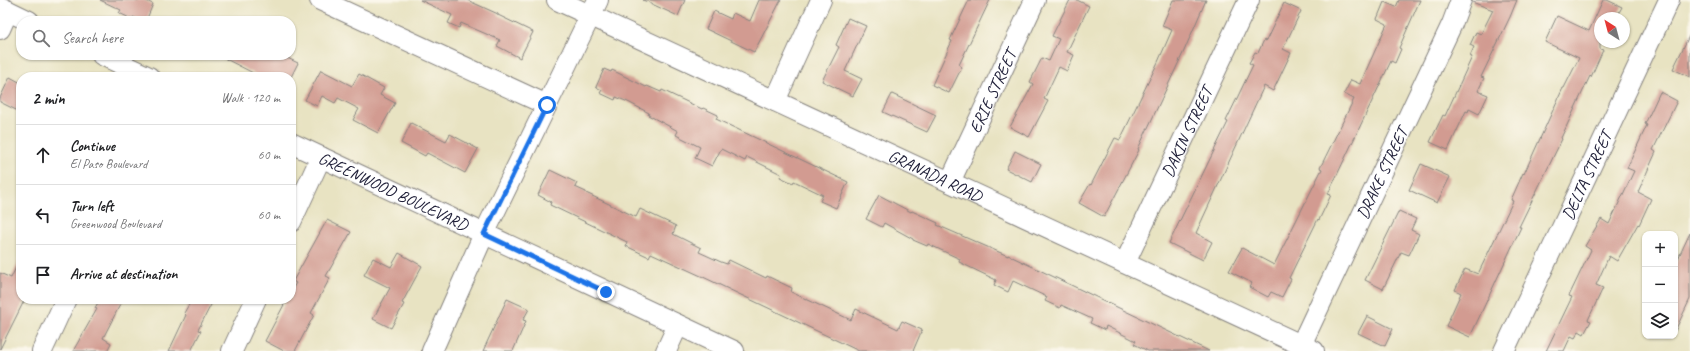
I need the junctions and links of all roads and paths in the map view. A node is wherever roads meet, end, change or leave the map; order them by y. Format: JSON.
{"nodes":[{"id":1,"x":320,"y":0,"type":"edge"},
{"id":2,"x":557,"y":0,"type":"edge"},
{"id":3,"x":821,"y":0,"type":"edge"},
{"id":4,"x":1035,"y":0,"type":"edge"},
{"id":5,"x":1249,"y":0,"type":"edge"},
{"id":6,"x":1461,"y":0,"type":"edge"},
{"id":7,"x":1670,"y":0,"type":"edge"},
{"id":8,"x":594,"y":8,"type":"edge"},
{"id":9,"x":4,"y":9,"type":"edge"},
{"id":10,"x":19,"y":16,"type":"edge"},
{"id":11,"x":0,"y":29,"type":"edge"},
{"id":12,"x":113,"y":60,"type":"edge"},
{"id":13,"x":138,"y":72,"type":"edge"},
{"id":14,"x":774,"y":101,"type":"junction"},
{"id":15,"x":547,"y":105,"type":"junction"},
{"id":16,"x":296,"y":145,"type":"edge"},
{"id":17,"x":321,"y":156,"type":"junction"},
{"id":18,"x":950,"y":182,"type":"junction"},
{"id":19,"x":296,"y":211,"type":"edge"},
{"id":20,"x":484,"y":234,"type":"junction"},
{"id":21,"x":1125,"y":263,"type":"junction"},
{"id":22,"x":64,"y":304,"type":"edge"},
{"id":23,"x":254,"y":304,"type":"edge"},
{"id":24,"x":678,"y":325,"type":"junction"},
{"id":25,"x":1308,"y":348,"type":"edge"},
{"id":26,"x":42,"y":351,"type":"edge"},
{"id":27,"x":232,"y":351,"type":"edge"},
{"id":28,"x":432,"y":351,"type":"edge"},
{"id":29,"x":666,"y":351,"type":"edge"},
{"id":30,"x":734,"y":351,"type":"edge"},
{"id":31,"x":1504,"y":351,"type":"edge"}],
"edges":[{"from":1,"to":15,"type":"street"},
{"from":2,"to":8,"type":"street","name":"GRANADA ROAD"},
{"from":3,"to":14,"type":"street"},
{"from":4,"to":18,"type":"street","name":"ERIE STREET"},
{"from":5,"to":21,"type":"street","name":"DAKIN STREET"},
{"from":6,"to":25,"type":"street","name":"DRAKE STREET"},
{"from":7,"to":31,"type":"street","name":"DELTA STREET"},
{"from":8,"to":14,"type":"street","name":"GRANADA ROAD"},
{"from":8,"to":15,"type":"street"},
{"from":9,"to":10,"type":"street"},
{"from":9,"to":11,"type":"street"},
{"from":12,"to":13,"type":"street"},
{"from":14,"to":18,"type":"street","name":"GRANADA ROAD"},
{"from":15,"to":20,"type":"street"},
{"from":16,"to":17,"type":"street","name":"GREENWOOD BOULEVARD"},
{"from":17,"to":19,"type":"street"},
{"from":17,"to":20,"type":"street","name":"GREENWOOD BOULEVARD"},
{"from":18,"to":21,"type":"street","name":"GRANADA ROAD"},
{"from":20,"to":24,"type":"street","name":"GREENWOOD BOULEVARD"},
{"from":20,"to":28,"type":"street"},
{"from":21,"to":25,"type":"street","name":"GRANADA ROAD"},
{"from":22,"to":26,"type":"street"},
{"from":23,"to":27,"type":"street"},
{"from":24,"to":29,"type":"street"},
{"from":24,"to":30,"type":"street","name":"GREENWOOD BOULEVARD"}]}
